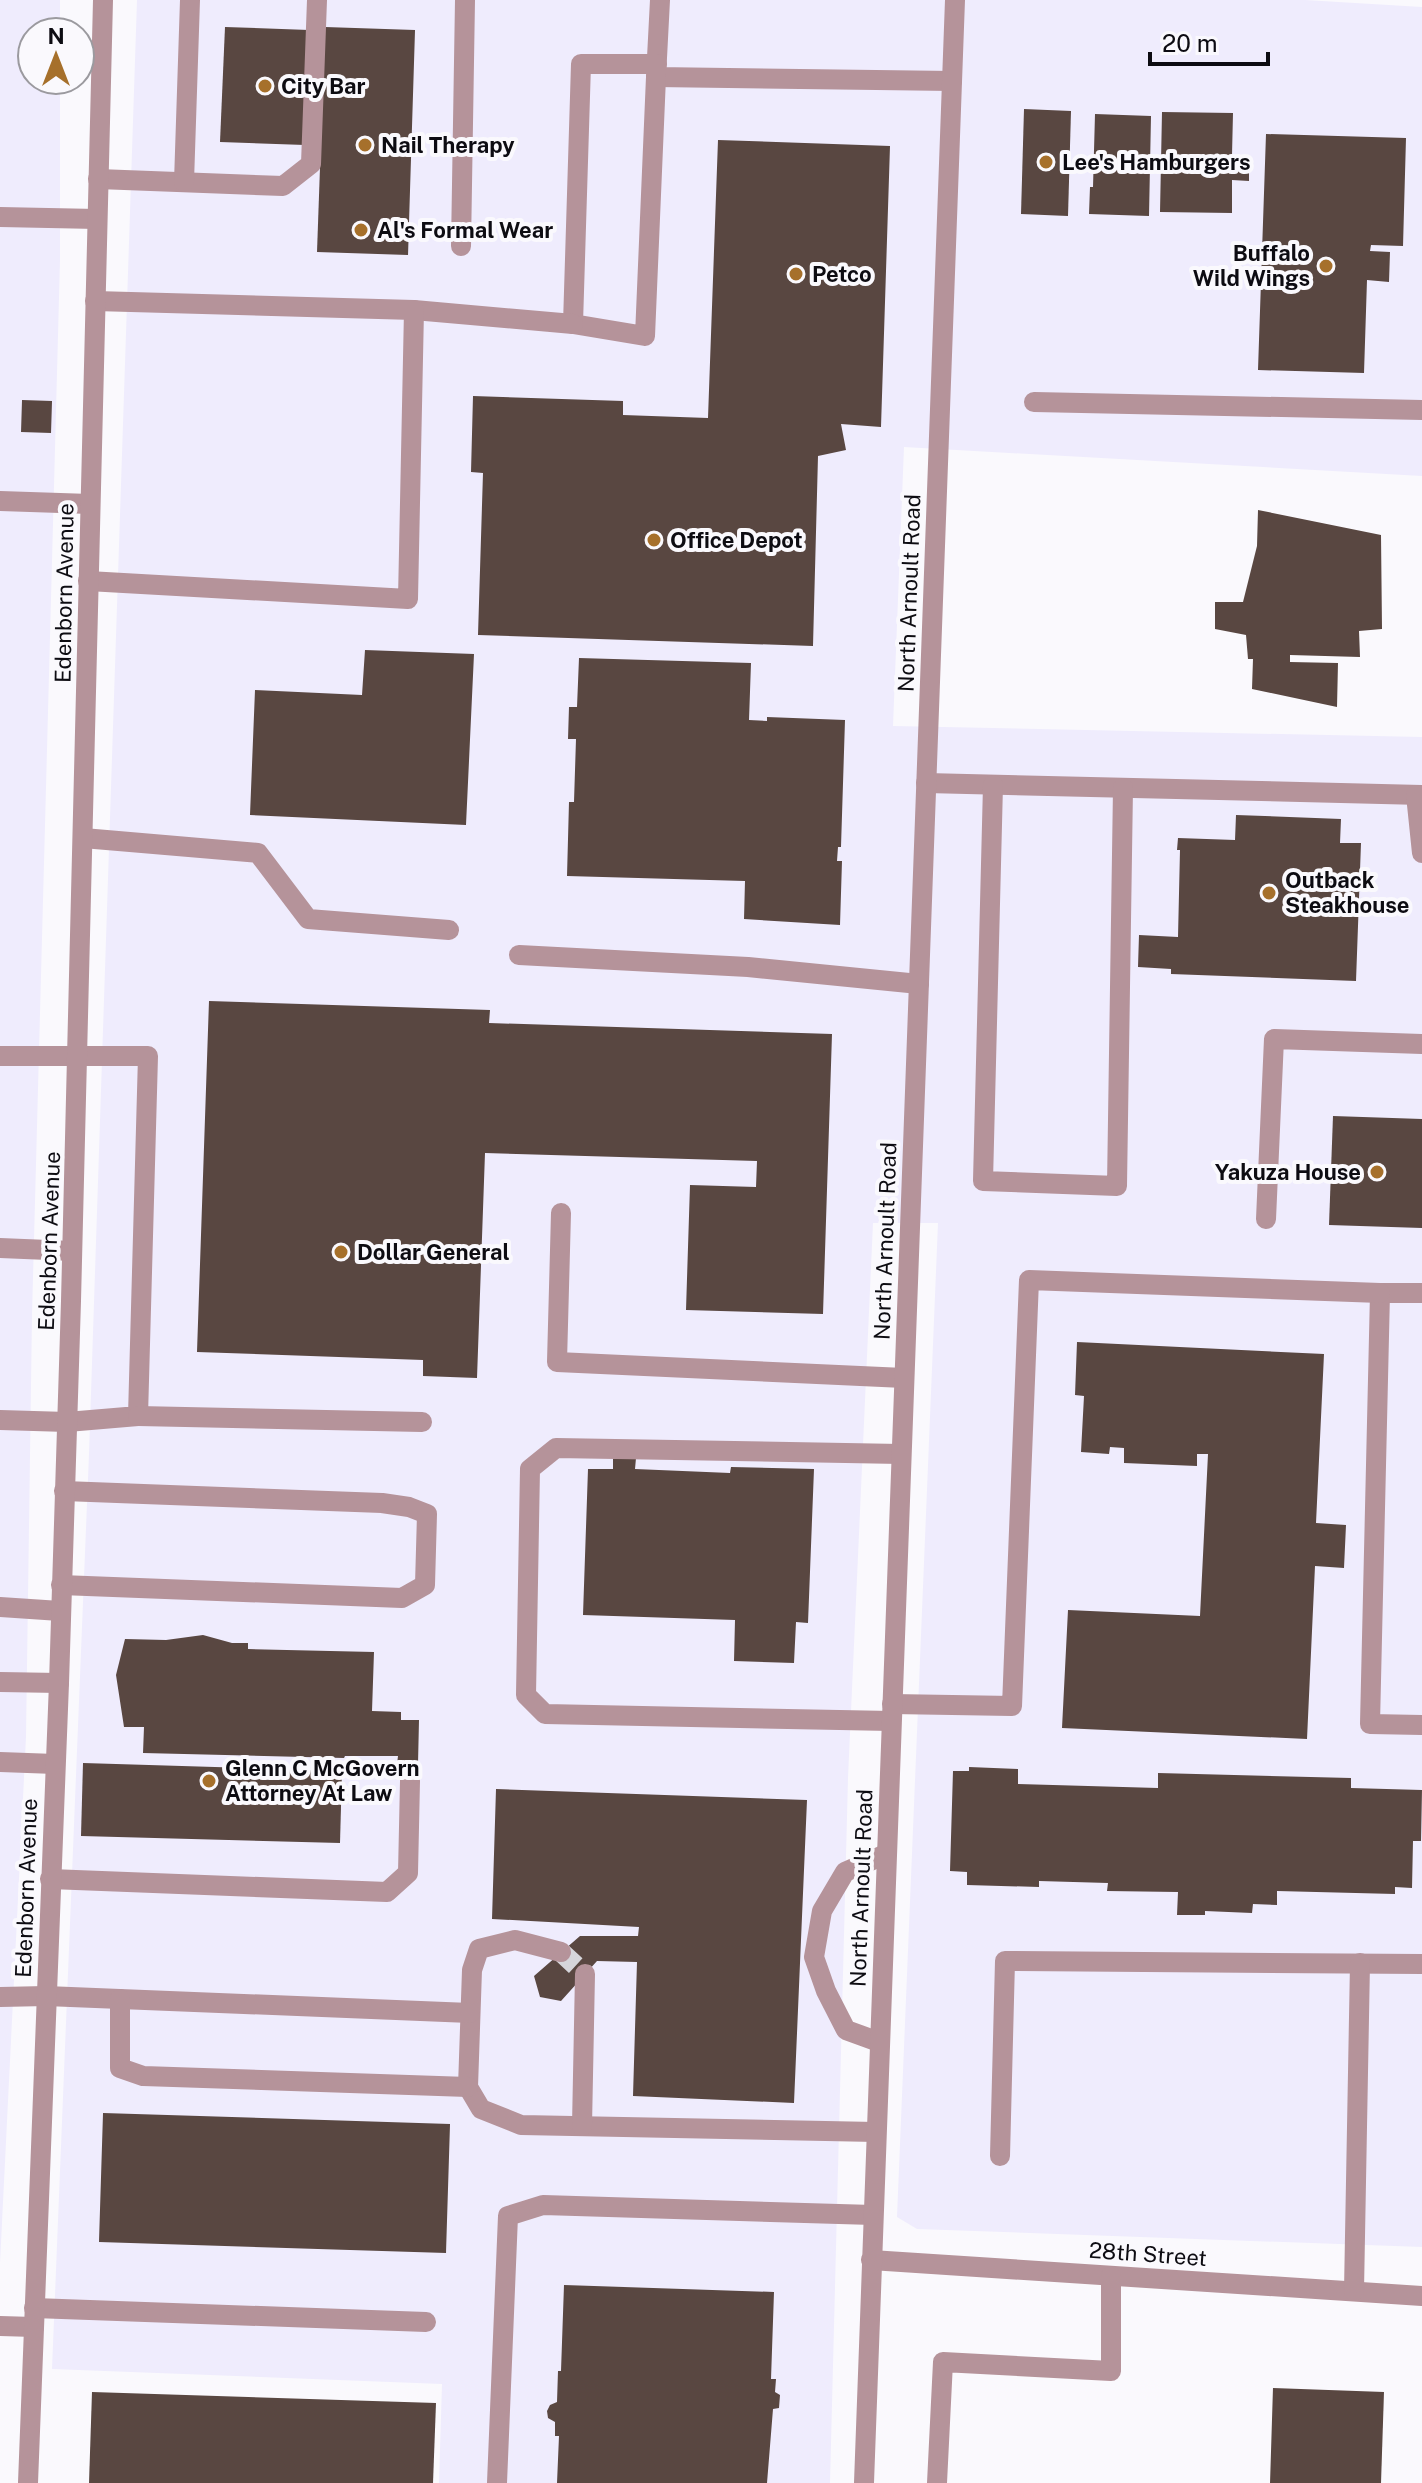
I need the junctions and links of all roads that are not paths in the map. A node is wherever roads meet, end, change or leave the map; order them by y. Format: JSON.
{"nodes":[{"id":1,"x":103,"y":0,"type":"edge"},
{"id":2,"x":190,"y":0,"type":"edge"},
{"id":3,"x":317,"y":0,"type":"edge"},
{"id":4,"x":465,"y":0,"type":"edge"},
{"id":5,"x":660,"y":0,"type":"edge"},
{"id":6,"x":955,"y":0,"type":"edge"},
{"id":7,"x":656,"y":71,"type":"junction"},
{"id":8,"x":952,"y":81,"type":"junction"},
{"id":9,"x":98,"y":179,"type":"junction"},
{"id":10,"x":184,"y":182,"type":"junction"},
{"id":11,"x":0,"y":217,"type":"edge"},
{"id":12,"x":97,"y":219,"type":"junction"},
{"id":13,"x":461,"y":246,"type":"dead end"},
{"id":14,"x":95,"y":301,"type":"junction"},
{"id":15,"x":414,"y":310,"type":"junction"},
{"id":16,"x":573,"y":324,"type":"junction"},
{"id":17,"x":1034,"y":402,"type":"dead end"},
{"id":18,"x":1422,"y":410,"type":"edge"},
{"id":19,"x":0,"y":501,"type":"edge"},
{"id":20,"x":90,"y":504,"type":"junction"},
{"id":21,"x":88,"y":581,"type":"junction"},
{"id":22,"x":926,"y":783,"type":"junction"},
{"id":23,"x":993,"y":785,"type":"junction"},
{"id":24,"x":1123,"y":788,"type":"junction"},
{"id":25,"x":1419,"y":795,"type":"edge"},
{"id":26,"x":83,"y":838,"type":"junction"},
{"id":27,"x":1422,"y":853,"type":"edge"},
{"id":28,"x":449,"y":930,"type":"dead end"},
{"id":29,"x":519,"y":955,"type":"dead end"},
{"id":30,"x":919,"y":984,"type":"junction"},
{"id":31,"x":1422,"y":1044,"type":"edge"},
{"id":32,"x":78,"y":1054,"type":"junction"},
{"id":33,"x":0,"y":1056,"type":"edge"},
{"id":34,"x":561,"y":1213,"type":"dead end"},
{"id":35,"x":1266,"y":1219,"type":"dead end"},
{"id":36,"x":0,"y":1248,"type":"edge"},
{"id":37,"x":72,"y":1251,"type":"junction"},
{"id":38,"x":1380,"y":1293,"type":"junction"},
{"id":39,"x":1422,"y":1293,"type":"edge"},
{"id":40,"x":904,"y":1378,"type":"junction"},
{"id":41,"x":138,"y":1416,"type":"junction"},
{"id":42,"x":0,"y":1420,"type":"edge"},
{"id":43,"x":67,"y":1422,"type":"junction"},
{"id":44,"x":422,"y":1422,"type":"dead end"},
{"id":45,"x":901,"y":1454,"type":"junction"},
{"id":46,"x":64,"y":1491,"type":"junction"},
{"id":47,"x":61,"y":1585,"type":"junction"},
{"id":48,"x":0,"y":1607,"type":"edge"},
{"id":49,"x":60,"y":1611,"type":"junction"},
{"id":50,"x":0,"y":1682,"type":"edge"},
{"id":51,"x":59,"y":1683,"type":"junction"},
{"id":52,"x":892,"y":1712,"type":"junction"},
{"id":53,"x":1422,"y":1725,"type":"edge"},
{"id":54,"x":0,"y":1762,"type":"edge"},
{"id":55,"x":55,"y":1764,"type":"junction"},
{"id":56,"x":410,"y":1781,"type":"dead end"},
{"id":57,"x":886,"y":1854,"type":"junction"},
{"id":58,"x":50,"y":1879,"type":"junction"},
{"id":59,"x":561,"y":1952,"type":"tunnel mouth"},
{"id":60,"x":1360,"y":1963,"type":"junction"},
{"id":61,"x":1422,"y":1964,"type":"edge"},
{"id":62,"x":585,"y":1974,"type":"dead end"},
{"id":63,"x":46,"y":1996,"type":"junction"},
{"id":64,"x":0,"y":1997,"type":"edge"},
{"id":65,"x":120,"y":1999,"type":"junction"},
{"id":66,"x":470,"y":2013,"type":"junction"},
{"id":67,"x":879,"y":2042,"type":"junction"},
{"id":68,"x":468,"y":2087,"type":"junction"},
{"id":69,"x":582,"y":2126,"type":"junction"},
{"id":70,"x":876,"y":2132,"type":"junction"},
{"id":71,"x":1000,"y":2156,"type":"dead end"},
{"id":72,"x":873,"y":2215,"type":"junction"},
{"id":73,"x":871,"y":2260,"type":"junction"},
{"id":74,"x":1111,"y":2276,"type":"junction"},
{"id":75,"x":1354,"y":2291,"type":"junction"},
{"id":76,"x":1422,"y":2296,"type":"edge"},
{"id":77,"x":34,"y":2318,"type":"junction"},
{"id":78,"x":426,"y":2322,"type":"dead end"},
{"id":79,"x":0,"y":2326,"type":"edge"},
{"id":80,"x":28,"y":2483,"type":"edge"},
{"id":81,"x":497,"y":2483,"type":"edge"},
{"id":82,"x":864,"y":2483,"type":"edge"},
{"id":83,"x":937,"y":2483,"type":"edge"}],
"edges":[{"from":1,"to":9,"type":"street","name":"Edenborn Avenue"},
{"from":2,"to":10,"type":"street"},
{"from":3,"to":10,"type":"street"},
{"from":4,"to":13,"type":"street"},
{"from":5,"to":7,"type":"street"},
{"from":6,"to":8,"type":"street","name":"North Arnoult Road"},
{"from":7,"to":8,"type":"street"},
{"from":7,"to":16,"type":"street"},
{"from":7,"to":16,"type":"street"},
{"from":8,"to":22,"type":"street","name":"North Arnoult Road"},
{"from":9,"to":10,"type":"street"},
{"from":9,"to":12,"type":"street","name":"Edenborn Avenue"},
{"from":11,"to":12,"type":"street"},
{"from":12,"to":14,"type":"street","name":"Edenborn Avenue"},
{"from":14,"to":15,"type":"street"},
{"from":14,"to":20,"type":"street","name":"Edenborn Avenue"},
{"from":15,"to":16,"type":"street"},
{"from":15,"to":21,"type":"street"},
{"from":17,"to":18,"type":"street"},
{"from":19,"to":20,"type":"street"},
{"from":20,"to":21,"type":"street","name":"Edenborn Avenue"},
{"from":21,"to":26,"type":"street","name":"Edenborn Avenue"},
{"from":22,"to":23,"type":"street"},
{"from":22,"to":30,"type":"street","name":"North Arnoult Road"},
{"from":23,"to":24,"type":"street"},
{"from":23,"to":24,"type":"street"},
{"from":24,"to":25,"type":"street"},
{"from":25,"to":27,"type":"street"},
{"from":26,"to":28,"type":"street"},
{"from":26,"to":32,"type":"street","name":"Edenborn Avenue"},
{"from":29,"to":30,"type":"street"},
{"from":30,"to":40,"type":"street","name":"North Arnoult Road"},
{"from":31,"to":35,"type":"street"},
{"from":32,"to":33,"type":"street"},
{"from":32,"to":37,"type":"street","name":"Edenborn Avenue"},
{"from":32,"to":41,"type":"street"},
{"from":34,"to":40,"type":"street"},
{"from":36,"to":37,"type":"street"},
{"from":37,"to":43,"type":"street","name":"Edenborn Avenue"},
{"from":38,"to":39,"type":"street"},
{"from":38,"to":52,"type":"street"},
{"from":38,"to":53,"type":"street"},
{"from":40,"to":45,"type":"street","name":"North Arnoult Road"},
{"from":41,"to":43,"type":"street"},
{"from":41,"to":44,"type":"street"},
{"from":42,"to":43,"type":"street"},
{"from":43,"to":46,"type":"street","name":"Edenborn Avenue"},
{"from":45,"to":52,"type":"street","name":"North Arnoult Road"},
{"from":45,"to":52,"type":"street"},
{"from":46,"to":47,"type":"street","name":"Edenborn Avenue"},
{"from":46,"to":47,"type":"street"},
{"from":47,"to":49,"type":"street","name":"Edenborn Avenue"},
{"from":48,"to":49,"type":"street"},
{"from":49,"to":51,"type":"street","name":"Edenborn Avenue"},
{"from":50,"to":51,"type":"street"},
{"from":51,"to":55,"type":"street","name":"Edenborn Avenue"},
{"from":52,"to":57,"type":"street","name":"North Arnoult Road"},
{"from":54,"to":55,"type":"street"},
{"from":55,"to":58,"type":"street","name":"Edenborn Avenue"},
{"from":56,"to":58,"type":"street"},
{"from":57,"to":67,"type":"street","name":"North Arnoult Road"},
{"from":57,"to":67,"type":"street"},
{"from":58,"to":63,"type":"street","name":"Edenborn Avenue"},
{"from":59,"to":66,"type":"street"},
{"from":60,"to":61,"type":"street"},
{"from":60,"to":71,"type":"street"},
{"from":60,"to":75,"type":"street"},
{"from":62,"to":69,"type":"street"},
{"from":63,"to":64,"type":"street"},
{"from":63,"to":65,"type":"street"},
{"from":63,"to":77,"type":"street","name":"Edenborn Avenue"},
{"from":65,"to":66,"type":"street"},
{"from":65,"to":68,"type":"street"},
{"from":66,"to":68,"type":"street"},
{"from":67,"to":70,"type":"street","name":"North Arnoult Road"},
{"from":68,"to":69,"type":"street"},
{"from":69,"to":70,"type":"street"},
{"from":70,"to":72,"type":"street","name":"North Arnoult Road"},
{"from":72,"to":73,"type":"street","name":"North Arnoult Road"},
{"from":72,"to":81,"type":"street"},
{"from":73,"to":74,"type":"street","name":"28th Street"},
{"from":73,"to":82,"type":"street","name":"North Arnoult Road"},
{"from":74,"to":75,"type":"street","name":"28th Street"},
{"from":74,"to":83,"type":"street"},
{"from":75,"to":76,"type":"street","name":"28th Street"},
{"from":77,"to":78,"type":"street"},
{"from":77,"to":79,"type":"street"},
{"from":77,"to":80,"type":"street","name":"Edenborn Avenue"}]}
